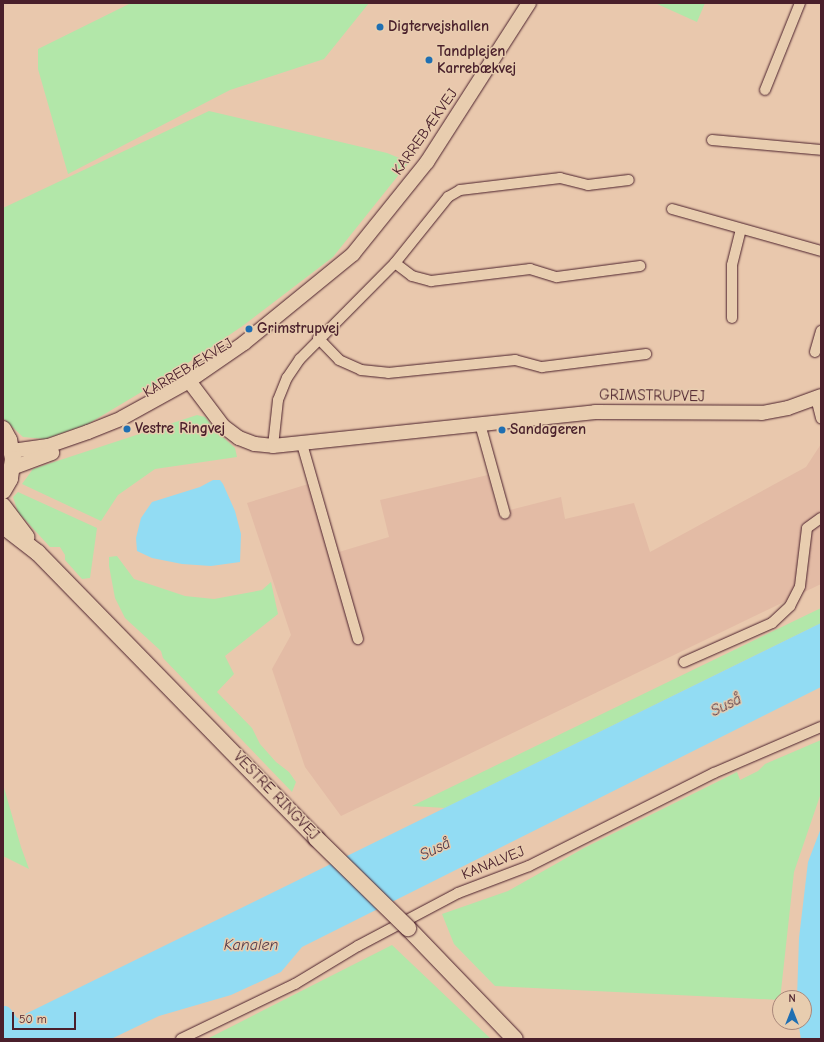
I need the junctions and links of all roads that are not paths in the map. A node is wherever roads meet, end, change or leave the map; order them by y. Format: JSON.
{"nodes":[{"id":1,"x":530,"y":3,"type":"edge"},
{"id":2,"x":800,"y":3,"type":"edge"},
{"id":3,"x":765,"y":90,"type":"dead end"},
{"id":4,"x":712,"y":140,"type":"dead end"},
{"id":5,"x":821,"y":150,"type":"edge"},
{"id":6,"x":629,"y":180,"type":"dead end"},
{"id":7,"x":672,"y":209,"type":"dead end"},
{"id":8,"x":741,"y":229,"type":"junction"},
{"id":9,"x":821,"y":251,"type":"edge"},
{"id":10,"x":353,"y":254,"type":"junction"},
{"id":11,"x":395,"y":263,"type":"junction"},
{"id":12,"x":640,"y":266,"type":"dead end"},
{"id":13,"x":732,"y":318,"type":"dead end"},
{"id":14,"x":821,"y":332,"type":"edge"},
{"id":15,"x":318,"y":338,"type":"junction"},
{"id":16,"x":816,"y":352,"type":"dead end"},
{"id":17,"x":646,"y":354,"type":"dead end"},
{"id":18,"x":191,"y":384,"type":"junction"},
{"id":19,"x":819,"y":397,"type":"edge"},
{"id":20,"x":821,"y":418,"type":"edge"},
{"id":21,"x":480,"y":424,"type":"junction"},
{"id":22,"x":3,"y":429,"type":"edge"},
{"id":23,"x":302,"y":444,"type":"junction"},
{"id":24,"x":273,"y":446,"type":"junction"},
{"id":25,"x":12,"y":452,"type":"junction"},
{"id":26,"x":12,"y":468,"type":"junction"},
{"id":27,"x":3,"y":491,"type":"edge"},
{"id":28,"x":3,"y":506,"type":"edge"},
{"id":29,"x":505,"y":514,"type":"dead end"},
{"id":30,"x":821,"y":518,"type":"edge"},
{"id":31,"x":3,"y":526,"type":"edge"},
{"id":32,"x":38,"y":553,"type":"junction"},
{"id":33,"x":358,"y":639,"type":"dead end"},
{"id":34,"x":684,"y":662,"type":"dead end"},
{"id":35,"x":821,"y":727,"type":"edge"},
{"id":36,"x":181,"y":1039,"type":"edge"},
{"id":37,"x":516,"y":1039,"type":"edge"}],
"edges":[{"from":1,"to":10,"type":"street","name":"KARREBÆKVEJ"},
{"from":2,"to":3,"type":"street"},
{"from":4,"to":5,"type":"street"},
{"from":6,"to":11,"type":"street"},
{"from":7,"to":8,"type":"street"},
{"from":8,"to":9,"type":"street"},
{"from":8,"to":13,"type":"street"},
{"from":10,"to":18,"type":"street","name":"KARREBÆKVEJ"},
{"from":10,"to":18,"type":"street","name":"KARREBÆKVEJ"},
{"from":11,"to":12,"type":"street"},
{"from":11,"to":15,"type":"street"},
{"from":14,"to":16,"type":"street"},
{"from":15,"to":17,"type":"street"},
{"from":15,"to":24,"type":"street"},
{"from":18,"to":24,"type":"street","name":"GRIMSTRUPVEJ"},
{"from":18,"to":25,"type":"street","name":"KARREBÆKVEJ"},
{"from":18,"to":26,"type":"street","name":"KARREBÆKVEJ"},
{"from":19,"to":20,"type":"street"},
{"from":19,"to":21,"type":"street","name":"GRIMSTRUPVEJ"},
{"from":21,"to":23,"type":"street","name":"GRIMSTRUPVEJ"},
{"from":21,"to":29,"type":"street"},
{"from":22,"to":25,"type":"main road"},
{"from":23,"to":24,"type":"street","name":"GRIMSTRUPVEJ"},
{"from":23,"to":33,"type":"street"},
{"from":25,"to":26,"type":"main road"},
{"from":26,"to":27,"type":"main road"},
{"from":28,"to":32,"type":"main road","name":"VESTRE RINGVEJ"},
{"from":30,"to":34,"type":"street"},
{"from":31,"to":32,"type":"main road","name":"VESTRE RINGVEJ"},
{"from":32,"to":37,"type":"main road","name":"VESTRE RINGVEJ","bridge":true},
{"from":35,"to":36,"type":"street","name":"KANALVEJ"}]}
